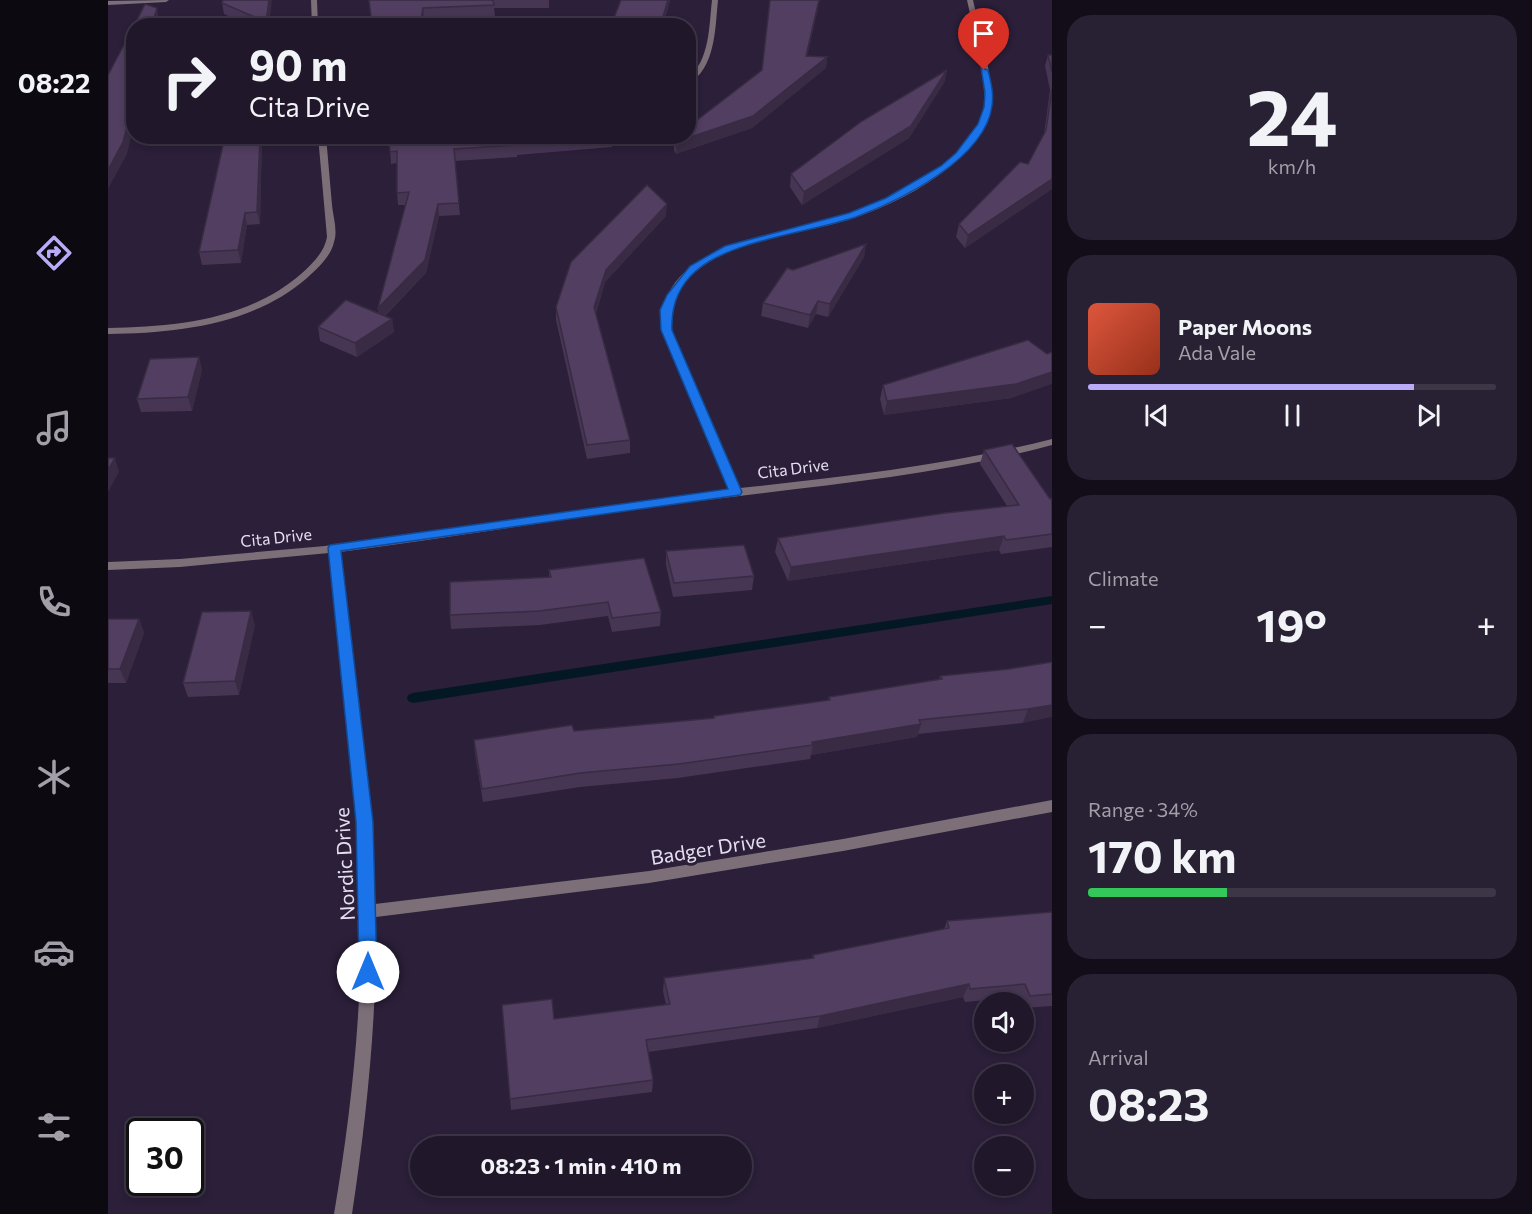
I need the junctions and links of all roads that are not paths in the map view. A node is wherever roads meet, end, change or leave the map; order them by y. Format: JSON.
{"nodes":[{"id":1,"x":166,"y":0,"type":"edge"},
{"id":2,"x":314,"y":0,"type":"edge"},
{"id":3,"x":715,"y":0,"type":"edge"},
{"id":4,"x":970,"y":0,"type":"edge"},
{"id":5,"x":108,"y":3,"type":"edge"},
{"id":6,"x":315,"y":18,"type":"edge"},
{"id":7,"x":696,"y":75,"type":"edge"},
{"id":8,"x":323,"y":144,"type":"edge"},
{"id":9,"x":108,"y":331,"type":"edge"},
{"id":10,"x":1052,"y":442,"type":"edge"},
{"id":11,"x":736,"y":492,"type":"junction"},
{"id":12,"x":334,"y":548,"type":"junction"},
{"id":13,"x":108,"y":566,"type":"edge"},
{"id":14,"x":1052,"y":806,"type":"edge"},
{"id":15,"x":368,"y":911,"type":"junction"},
{"id":16,"x":343,"y":1214,"type":"edge"}],
"edges":[{"from":1,"to":5,"type":"street"},
{"from":2,"to":6,"type":"street"},
{"from":3,"to":7,"type":"street"},
{"from":4,"to":11,"type":"street"},
{"from":8,"to":9,"type":"street"},
{"from":10,"to":11,"type":"street","name":"Cita Drive"},
{"from":11,"to":12,"type":"street","name":"Cita Drive"},
{"from":12,"to":13,"type":"street","name":"Cita Drive"},
{"from":12,"to":15,"type":"street","name":"Nordic Drive"},
{"from":14,"to":15,"type":"street","name":"Badger Drive"},
{"from":15,"to":16,"type":"street","name":"Nordic Drive"}]}
